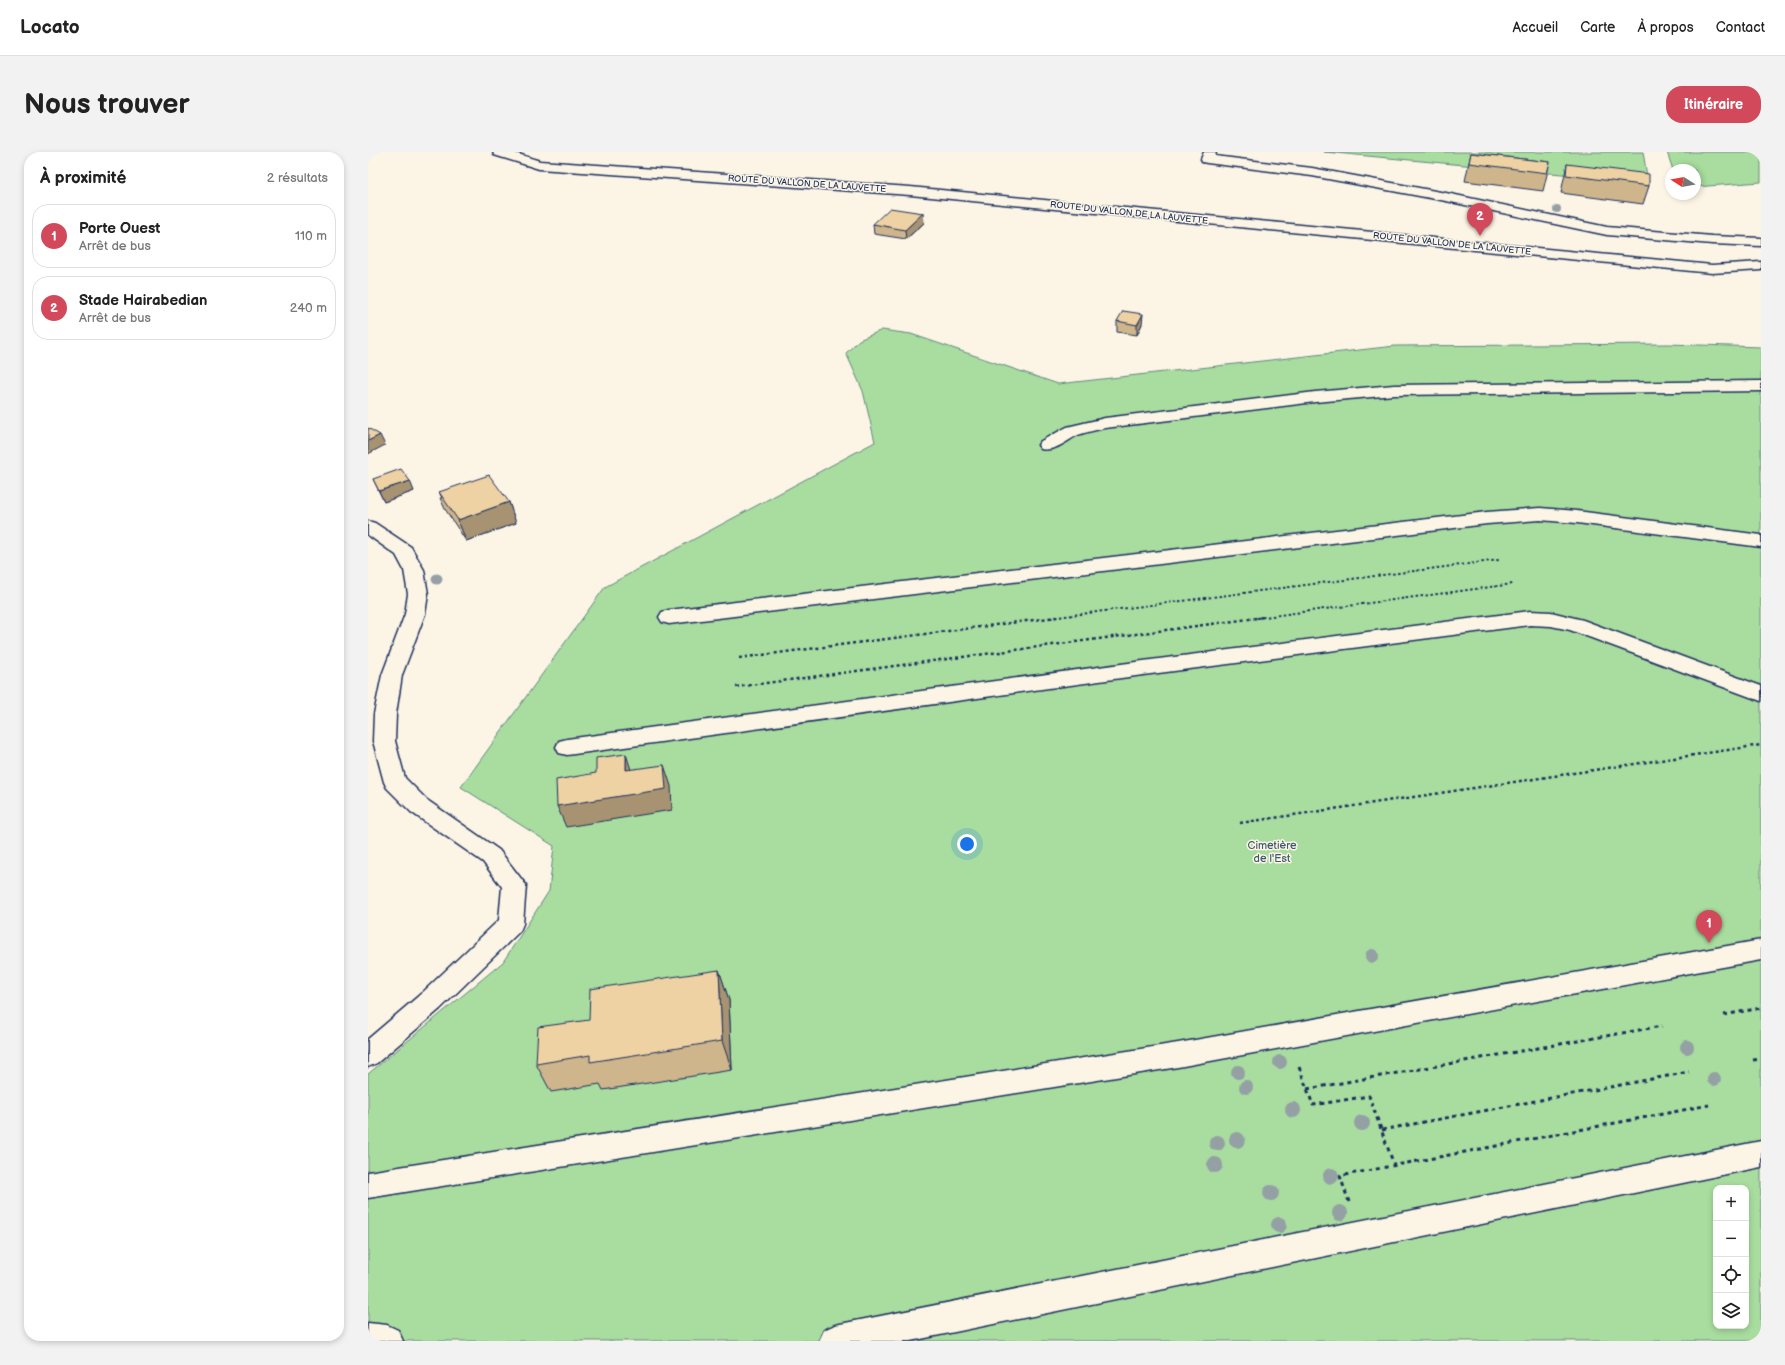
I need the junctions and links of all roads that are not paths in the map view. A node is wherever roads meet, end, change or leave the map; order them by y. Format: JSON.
{"nodes":[{"id":1,"x":499,"y":152,"type":"edge"},
{"id":2,"x":1210,"y":152,"type":"edge"},
{"id":3,"x":1761,"y":242,"type":"edge"},
{"id":4,"x":1761,"y":266,"type":"edge"},
{"id":5,"x":1761,"y":386,"type":"edge"},
{"id":6,"x":1046,"y":445,"type":"dead end"},
{"id":7,"x":368,"y":527,"type":"edge"},
{"id":8,"x":1761,"y":541,"type":"edge"},
{"id":9,"x":669,"y":617,"type":"dead end"},
{"id":10,"x":1761,"y":694,"type":"edge"},
{"id":11,"x":567,"y":747,"type":"dead end"},
{"id":12,"x":1761,"y":950,"type":"edge"},
{"id":13,"x":368,"y":1055,"type":"edge"},
{"id":14,"x":1761,"y":1154,"type":"edge"},
{"id":15,"x":368,"y":1185,"type":"edge"},
{"id":16,"x":368,"y":1339,"type":"edge"},
{"id":17,"x":386,"y":1341,"type":"edge"},
{"id":18,"x":835,"y":1341,"type":"edge"}],
"edges":[{"from":1,"to":4,"type":"street","name":"ROUTE DU VALLON DE LA LAUVETTE"},
{"from":2,"to":3,"type":"street"},
{"from":5,"to":6,"type":"street"},
{"from":7,"to":13,"type":"street"},
{"from":8,"to":9,"type":"street"},
{"from":10,"to":11,"type":"street"},
{"from":12,"to":15,"type":"street"},
{"from":14,"to":18,"type":"street"},
{"from":16,"to":17,"type":"street"}]}
